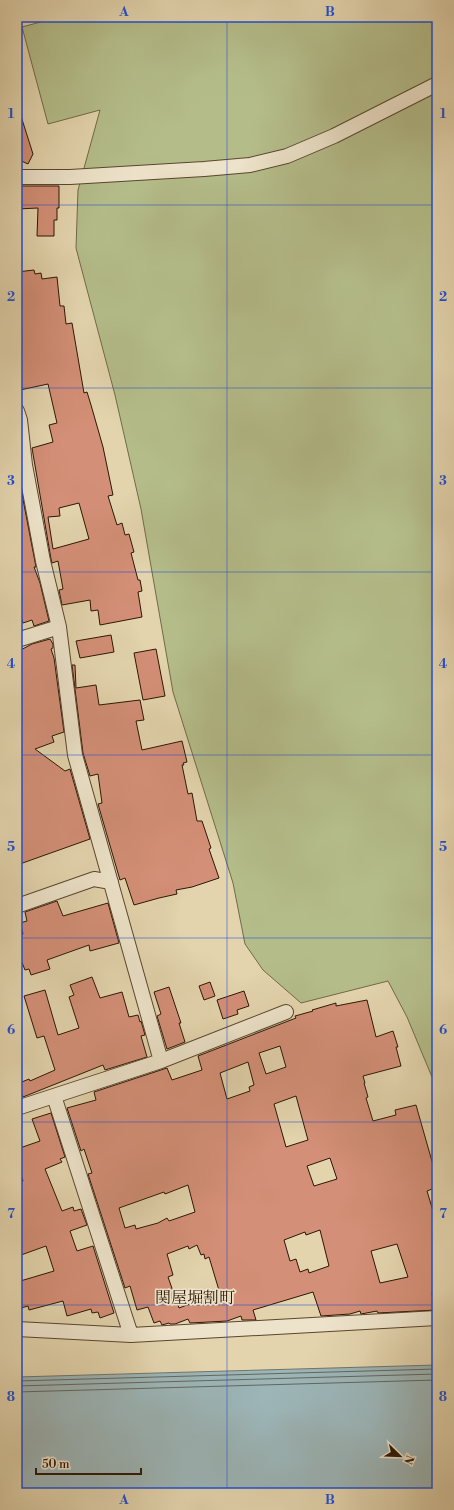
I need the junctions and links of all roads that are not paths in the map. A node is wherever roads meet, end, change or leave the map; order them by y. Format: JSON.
{"nodes":[{"id":1,"x":437,"y":84,"type":"edge"},
{"id":2,"x":17,"y":177,"type":"edge"},
{"id":3,"x":18,"y":417,"type":"edge"},
{"id":4,"x":60,"y":626,"type":"junction"},
{"id":5,"x":17,"y":640,"type":"edge"},
{"id":6,"x":110,"y":882,"type":"junction"},
{"id":7,"x":17,"y":906,"type":"edge"},
{"id":8,"x":286,"y":1012,"type":"dead end"},
{"id":9,"x":161,"y":1061,"type":"junction"},
{"id":10,"x":54,"y":1096,"type":"junction"},
{"id":11,"x":17,"y":1108,"type":"edge"},
{"id":12,"x":437,"y":1318,"type":"edge"},
{"id":13,"x":17,"y":1329,"type":"edge"},
{"id":14,"x":130,"y":1335,"type":"junction"}],
"edges":[{"from":1,"to":2,"type":"street"},
{"from":3,"to":4,"type":"street"},
{"from":4,"to":5,"type":"street"},
{"from":4,"to":6,"type":"street"},
{"from":6,"to":7,"type":"street"},
{"from":6,"to":9,"type":"street"},
{"from":8,"to":9,"type":"street"},
{"from":9,"to":10,"type":"street"},
{"from":10,"to":11,"type":"street"},
{"from":10,"to":14,"type":"street"},
{"from":12,"to":14,"type":"street"},
{"from":13,"to":14,"type":"street"}]}
